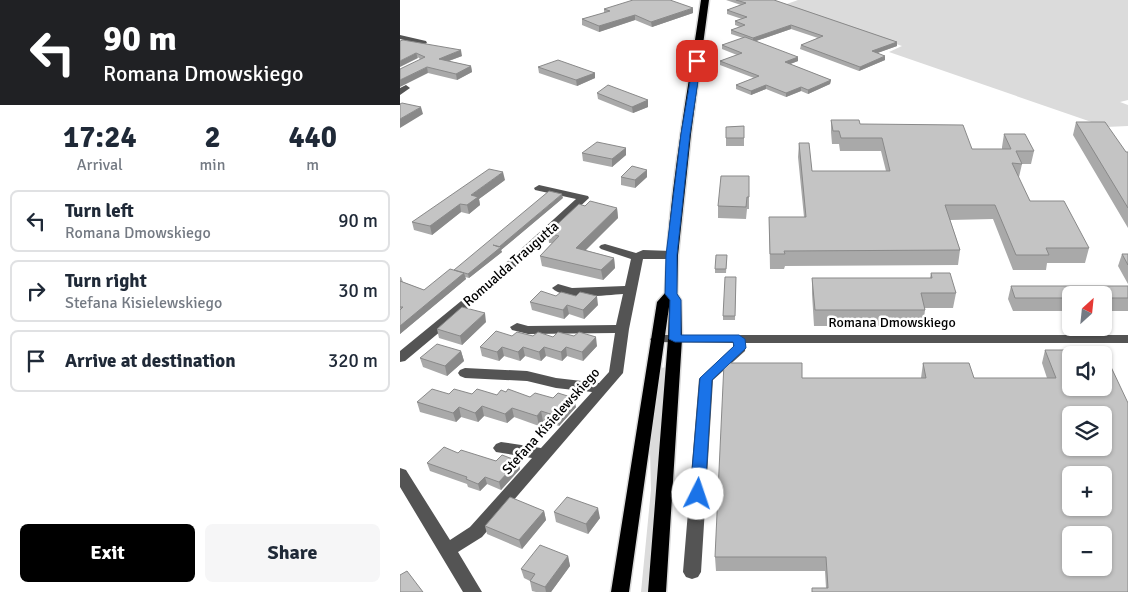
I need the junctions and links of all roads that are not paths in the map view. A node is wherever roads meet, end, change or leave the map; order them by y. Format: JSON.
{"nodes":[{"id":1,"x":705,"y":0,"type":"edge"},
{"id":2,"x":400,"y":37,"type":"edge"},
{"id":3,"x":423,"y":44,"type":"edge"},
{"id":4,"x":539,"y":188,"type":"dead end"},
{"id":5,"x":605,"y":247,"type":"dead end"},
{"id":6,"x":672,"y":255,"type":"junction"},
{"id":7,"x":637,"y":257,"type":"junction"},
{"id":8,"x":558,"y":288,"type":"dead end"},
{"id":9,"x":630,"y":290,"type":"junction"},
{"id":10,"x":671,"y":294,"type":"junction"},
{"id":11,"x":517,"y":327,"type":"dead end"},
{"id":12,"x":622,"y":329,"type":"junction"},
{"id":13,"x":657,"y":339,"type":"junction"},
{"id":14,"x":675,"y":339,"type":"junction"},
{"id":15,"x":739,"y":339,"type":"junction"},
{"id":16,"x":1128,"y":339,"type":"edge"},
{"id":17,"x":400,"y":358,"type":"edge"},
{"id":18,"x":465,"y":373,"type":"dead end"},
{"id":19,"x":603,"y":388,"type":"junction"},
{"id":20,"x":501,"y":448,"type":"dead end"},
{"id":21,"x":545,"y":454,"type":"junction"},
{"id":22,"x":402,"y":482,"type":"edge"},
{"id":23,"x":447,"y":550,"type":"junction"},
{"id":24,"x":692,"y":572,"type":"dead end"},
{"id":25,"x":473,"y":592,"type":"edge"},
{"id":26,"x":620,"y":592,"type":"edge"},
{"id":27,"x":657,"y":592,"type":"edge"}],
"edges":[{"from":1,"to":6,"type":"main road"},
{"from":2,"to":3,"type":"street"},
{"from":4,"to":17,"type":"street","name":"Romualda Traugutta"},
{"from":5,"to":7,"type":"street"},
{"from":6,"to":7,"type":"street"},
{"from":6,"to":10,"type":"main road"},
{"from":7,"to":9,"type":"street","name":"Stefana Kisielewskiego"},
{"from":8,"to":9,"type":"street"},
{"from":9,"to":12,"type":"street","name":"Stefana Kisielewskiego"},
{"from":10,"to":13,"type":"main road"},
{"from":10,"to":14,"type":"main road"},
{"from":11,"to":12,"type":"street"},
{"from":12,"to":19,"type":"street","name":"Stefana Kisielewskiego"},
{"from":13,"to":14,"type":"street","name":"Romana Dmowskiego"},
{"from":13,"to":26,"type":"main road"},
{"from":14,"to":15,"type":"street","name":"Romana Dmowskiego"},
{"from":14,"to":27,"type":"main road"},
{"from":15,"to":16,"type":"street","name":"Romana Dmowskiego"},
{"from":15,"to":24,"type":"street"},
{"from":18,"to":19,"type":"street"},
{"from":19,"to":21,"type":"street","name":"Stefana Kisielewskiego"},
{"from":20,"to":21,"type":"street"},
{"from":21,"to":23,"type":"street","name":"Stefana Kisielewskiego"},
{"from":22,"to":23,"type":"street"},
{"from":23,"to":25,"type":"street"}]}
